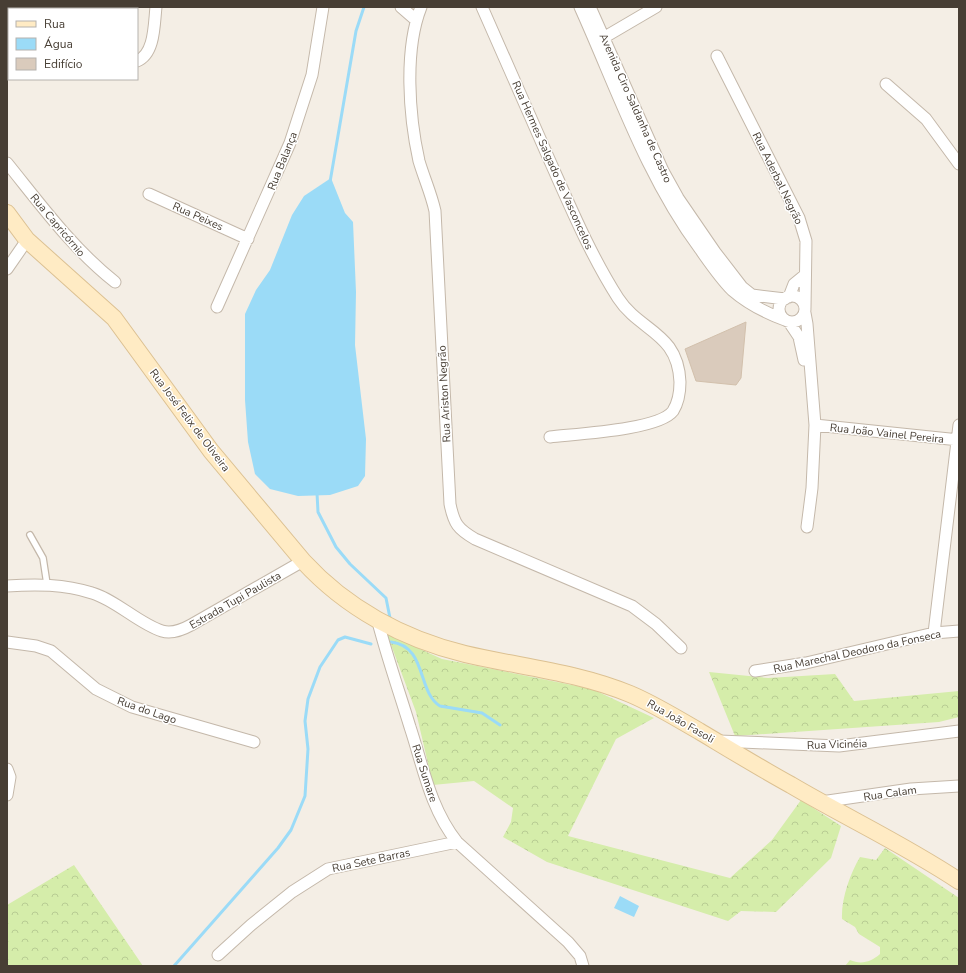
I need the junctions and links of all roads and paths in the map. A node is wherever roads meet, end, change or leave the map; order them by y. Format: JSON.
{"nodes":[{"id":1,"x":156,"y":7,"type":"edge"},
{"id":2,"x":323,"y":7,"type":"edge"},
{"id":3,"x":401,"y":7,"type":"edge"},
{"id":4,"x":421,"y":7,"type":"edge"},
{"id":5,"x":482,"y":7,"type":"edge"},
{"id":6,"x":580,"y":7,"type":"edge"},
{"id":7,"x":590,"y":7,"type":"edge"},
{"id":8,"x":656,"y":7,"type":"edge"},
{"id":9,"x":416,"y":20,"type":"junction"},
{"id":10,"x":600,"y":40,"type":"junction"},
{"id":11,"x":717,"y":56,"type":"dead end"},
{"id":12,"x":138,"y":60,"type":"edge"},
{"id":13,"x":886,"y":84,"type":"dead end"},
{"id":14,"x":7,"y":163,"type":"edge"},
{"id":15,"x":959,"y":164,"type":"edge"},
{"id":16,"x":149,"y":194,"type":"dead end"},
{"id":17,"x":7,"y":213,"type":"edge"},
{"id":18,"x":248,"y":238,"type":"junction"},
{"id":19,"x":27,"y":240,"type":"junction"},
{"id":20,"x":711,"y":256,"type":"junction"},
{"id":21,"x":7,"y":269,"type":"edge"},
{"id":22,"x":805,"y":275,"type":"junction"},
{"id":23,"x":115,"y":282,"type":"dead end"},
{"id":24,"x":787,"y":298,"type":"junction"},
{"id":25,"x":217,"y":307,"type":"dead end"},
{"id":26,"x":805,"y":310,"type":"junction"},
{"id":27,"x":787,"y":321,"type":"junction"},
{"id":28,"x":810,"y":378,"type":"junction"},
{"id":29,"x":815,"y":425,"type":"junction"},
{"id":30,"x":959,"y":425,"type":"edge"},
{"id":31,"x":550,"y":437,"type":"dead end"},
{"id":32,"x":958,"y":440,"type":"edge"},
{"id":33,"x":807,"y":527,"type":"dead end"},
{"id":34,"x":30,"y":535,"type":"dead end"},
{"id":35,"x":303,"y":561,"type":"junction"},
{"id":36,"x":47,"y":584,"type":"junction"},
{"id":37,"x":7,"y":586,"type":"edge"},
{"id":38,"x":378,"y":622,"type":"junction"},
{"id":39,"x":959,"y":631,"type":"edge"},
{"id":40,"x":934,"y":633,"type":"junction"},
{"id":41,"x":7,"y":642,"type":"edge"},
{"id":42,"x":681,"y":648,"type":"dead end"},
{"id":43,"x":755,"y":671,"type":"dead end"},
{"id":44,"x":959,"y":731,"type":"edge"},
{"id":45,"x":715,"y":741,"type":"junction"},
{"id":46,"x":254,"y":742,"type":"dead end"},
{"id":47,"x":7,"y":769,"type":"edge"},
{"id":48,"x":959,"y":786,"type":"edge"},
{"id":49,"x":7,"y":795,"type":"edge"},
{"id":50,"x":821,"y":802,"type":"junction"},
{"id":51,"x":457,"y":842,"type":"junction"},
{"id":52,"x":959,"y":881,"type":"edge"},
{"id":53,"x":218,"y":955,"type":"dead end"},
{"id":54,"x":583,"y":966,"type":"edge"}],
"edges":[{"from":1,"to":12,"type":"street"},
{"from":2,"to":18,"type":"street","name":"Rua Balança"},
{"from":3,"to":9,"type":"street"},
{"from":4,"to":9,"type":"street","name":"Rua Ariston Negrão"},
{"from":5,"to":31,"type":"street","name":"Rua Hermes Salgado de Vasconcelos"},
{"from":6,"to":10,"type":"street","name":"Avenida Ciro Saldanha de Castro"},
{"from":7,"to":10,"type":"street","name":"Avenida Ciro Saldanha de Castro"},
{"from":8,"to":10,"type":"street"},
{"from":9,"to":42,"type":"street","name":"Rua Ariston Negrão"},
{"from":10,"to":20,"type":"street","name":"Avenida Ciro Saldanha de Castro"},
{"from":11,"to":22,"type":"street","name":"Rua Aderbal Negrão"},
{"from":13,"to":15,"type":"street"},
{"from":14,"to":23,"type":"street","name":"Rua Capricórnio"},
{"from":16,"to":18,"type":"street","name":"Rua Peixes"},
{"from":17,"to":19,"type":"main road","name":"Rua José Felix de Oliveira"},
{"from":18,"to":25,"type":"street","name":"Rua Balança"},
{"from":19,"to":21,"type":"street"},
{"from":19,"to":35,"type":"main road","name":"Rua José Felix de Oliveira"},
{"from":20,"to":24,"type":"street","name":"Avenida Ciro Saldanha de Castro"},
{"from":20,"to":27,"type":"street","name":"Avenida Ciro Saldanha de Castro"},
{"from":22,"to":24,"type":"street"},
{"from":22,"to":26,"type":"street","name":"Rua Aderbal Negrão"},
{"from":24,"to":26,"type":"street"},
{"from":24,"to":27,"type":"street"},
{"from":26,"to":27,"type":"street"},
{"from":26,"to":28,"type":"street","name":"Rua Aderbal Negrão"},
{"from":27,"to":28,"type":"street"},
{"from":28,"to":29,"type":"street","name":"Rua Aderbal Negrão"},
{"from":29,"to":32,"type":"street","name":"Rua João Vainel Pereira"},
{"from":29,"to":33,"type":"street","name":"Rua Aderbal Negrão"},
{"from":30,"to":32,"type":"street"},
{"from":32,"to":40,"type":"street"},
{"from":34,"to":36,"type":"lane"},
{"from":35,"to":36,"type":"street","name":"Estrada Tupi Paulista"},
{"from":35,"to":38,"type":"main road","name":"Rua José Felix de Oliveira"},
{"from":36,"to":37,"type":"street","name":"Estrada Tupi Paulista"},
{"from":38,"to":45,"type":"main road","name":"Rua João Fasoli"},
{"from":38,"to":51,"type":"street","name":"Rua Sumare"},
{"from":39,"to":40,"type":"street","name":"Rua Marechal Deodoro da Fonseca"},
{"from":40,"to":43,"type":"street","name":"Rua Marechal Deodoro da Fonseca"},
{"from":41,"to":46,"type":"street","name":"Rua do Lago"},
{"from":44,"to":45,"type":"street","name":"Rua Vicinéia"},
{"from":45,"to":50,"type":"main road","name":"Rua João Fasoli"},
{"from":47,"to":49,"type":"street"},
{"from":48,"to":50,"type":"street","name":"Rua Calam"},
{"from":50,"to":52,"type":"main road","name":"Rua João Fasoli"},
{"from":51,"to":53,"type":"street","name":"Rua Sete Barras"},
{"from":51,"to":54,"type":"street","name":"Rua Sumare"}]}
